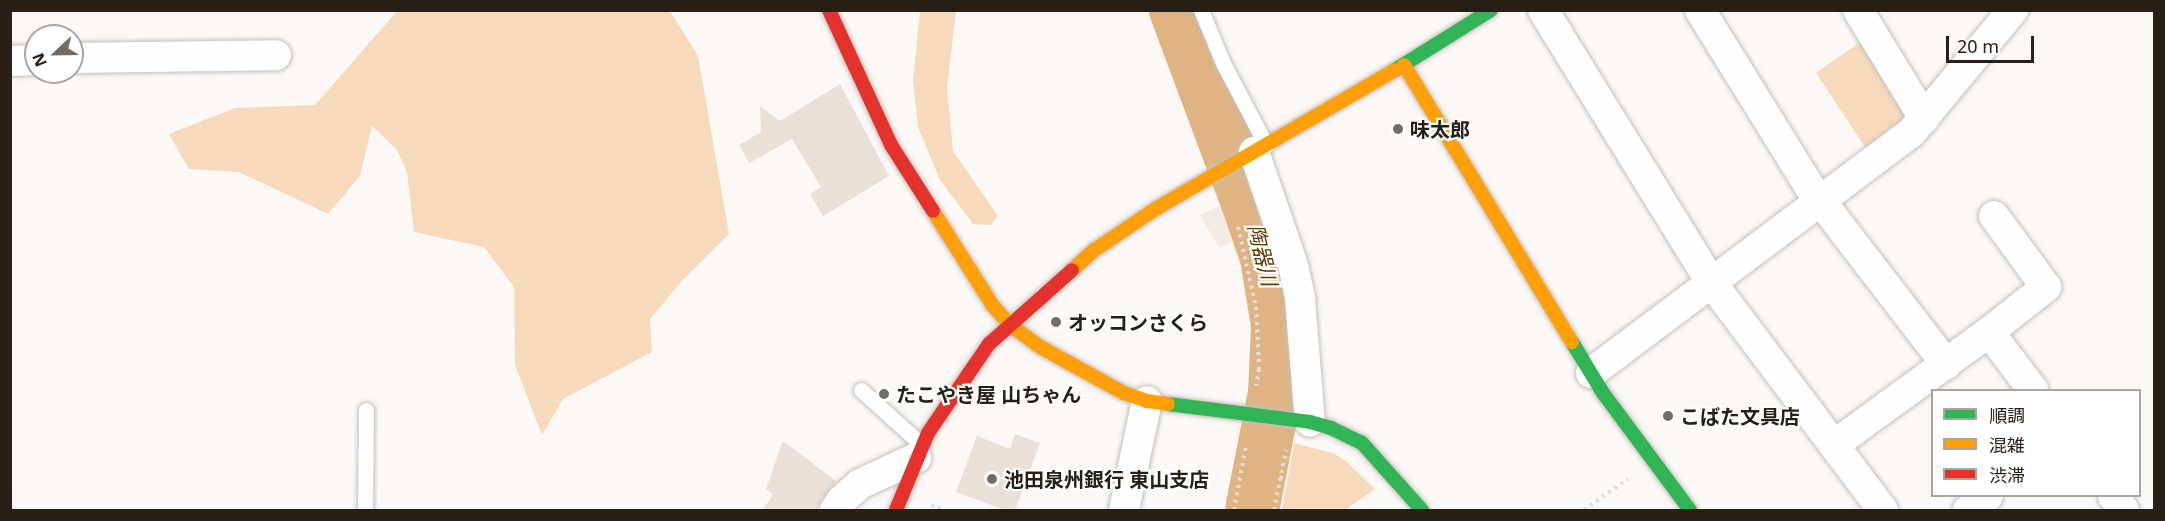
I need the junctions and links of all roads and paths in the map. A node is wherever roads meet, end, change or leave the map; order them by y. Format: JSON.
{"nodes":[{"id":1,"x":829,"y":10,"type":"edge"},
{"id":2,"x":1201,"y":10,"type":"edge"},
{"id":3,"x":1491,"y":10,"type":"edge"},
{"id":4,"x":1543,"y":10,"type":"edge"},
{"id":5,"x":1700,"y":10,"type":"edge"},
{"id":6,"x":1858,"y":10,"type":"edge"},
{"id":7,"x":2013,"y":10,"type":"edge"},
{"id":8,"x":276,"y":55,"type":"dead end"},
{"id":9,"x":84,"y":58,"type":"edge"},
{"id":10,"x":1404,"y":65,"type":"junction"},
{"id":11,"x":1924,"y":118,"type":"junction"},
{"id":12,"x":1255,"y":151,"type":"junction"},
{"id":13,"x":1820,"y":200,"type":"junction"},
{"id":14,"x":1994,"y":216,"type":"dead end"},
{"id":15,"x":1238,"y":227,"type":"dead end"},
{"id":16,"x":1711,"y":282,"type":"junction"},
{"id":17,"x":1010,"y":325,"type":"junction"},
{"id":18,"x":1989,"y":332,"type":"junction"},
{"id":19,"x":1946,"y":364,"type":"junction"},
{"id":20,"x":1259,"y":369,"type":"dead end"},
{"id":21,"x":1591,"y":373,"type":"junction"},
{"id":22,"x":2032,"y":389,"type":"edge"},
{"id":23,"x":861,"y":390,"type":"dead end"},
{"id":24,"x":1147,"y":401,"type":"junction"},
{"id":25,"x":366,"y":410,"type":"dead end"},
{"id":26,"x":1297,"y":421,"type":"junction"},
{"id":27,"x":1247,"y":440,"type":"dead end"},
{"id":28,"x":1287,"y":444,"type":"dead end"},
{"id":29,"x":1834,"y":445,"type":"junction"},
{"id":30,"x":919,"y":452,"type":"junction"},
{"id":31,"x":1636,"y":473,"type":"dead end"},
{"id":32,"x":1280,"y":477,"type":"junction"},
{"id":33,"x":1292,"y":479,"type":"dead end"},
{"id":34,"x":1985,"y":497,"type":"edge"},
{"id":35,"x":2114,"y":497,"type":"edge"},
{"id":36,"x":926,"y":502,"type":"dead end"},
{"id":37,"x":365,"y":510,"type":"edge"},
{"id":38,"x":835,"y":510,"type":"edge"},
{"id":39,"x":896,"y":510,"type":"edge"},
{"id":40,"x":944,"y":510,"type":"edge"},
{"id":41,"x":1124,"y":510,"type":"edge"},
{"id":42,"x":1234,"y":510,"type":"edge"},
{"id":43,"x":1274,"y":510,"type":"edge"},
{"id":44,"x":1422,"y":510,"type":"edge"},
{"id":45,"x":1584,"y":510,"type":"edge"},
{"id":46,"x":1690,"y":510,"type":"edge"},
{"id":47,"x":1883,"y":510,"type":"edge"},
{"id":48,"x":1968,"y":510,"type":"edge"},
{"id":49,"x":2124,"y":510,"type":"edge"}],
"edges":[{"from":1,"to":17,"type":"street"},
{"from":2,"to":12,"type":"lane"},
{"from":3,"to":10,"type":"street"},
{"from":4,"to":16,"type":"street"},
{"from":5,"to":13,"type":"street"},
{"from":6,"to":11,"type":"street"},
{"from":7,"to":11,"type":"street"},
{"from":8,"to":9,"type":"street"},
{"from":10,"to":12,"type":"street"},
{"from":10,"to":21,"type":"street"},
{"from":11,"to":13,"type":"street"},
{"from":12,"to":17,"type":"street"},
{"from":12,"to":26,"type":"street"},
{"from":13,"to":16,"type":"street"},
{"from":13,"to":19,"type":"street"},
{"from":14,"to":18,"type":"street"},
{"from":15,"to":20,"type":"path"},
{"from":16,"to":21,"type":"street"},
{"from":16,"to":29,"type":"street"},
{"from":17,"to":24,"type":"street"},
{"from":17,"to":30,"type":"street"},
{"from":18,"to":19,"type":"street"},
{"from":18,"to":22,"type":"street"},
{"from":19,"to":29,"type":"street"},
{"from":21,"to":46,"type":"street"},
{"from":23,"to":30,"type":"lane"},
{"from":24,"to":26,"type":"street"},
{"from":24,"to":41,"type":"street"},
{"from":25,"to":37,"type":"lane"},
{"from":26,"to":44,"type":"street"},
{"from":27,"to":42,"type":"path"},
{"from":28,"to":32,"type":"path"},
{"from":29,"to":47,"type":"street"},
{"from":30,"to":38,"type":"street"},
{"from":30,"to":39,"type":"street"},
{"from":31,"to":45,"type":"path"},
{"from":32,"to":33,"type":"path"},
{"from":32,"to":43,"type":"path"},
{"from":34,"to":48,"type":"street"},
{"from":35,"to":49,"type":"street"},
{"from":36,"to":40,"type":"path"}]}
